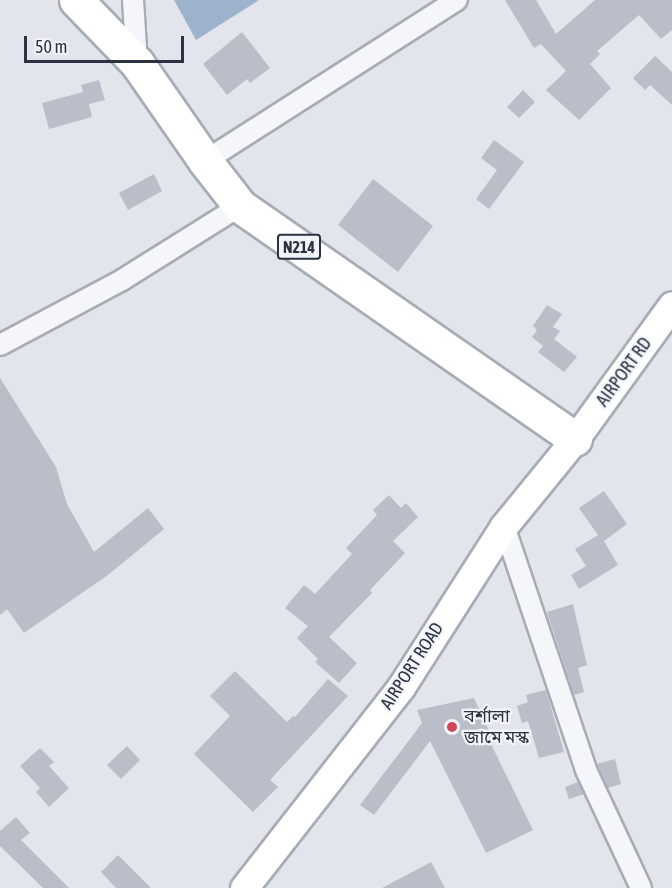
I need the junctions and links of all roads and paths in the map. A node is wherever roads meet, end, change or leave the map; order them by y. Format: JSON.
{"nodes":[{"id":1,"x":76,"y":0,"type":"edge"},
{"id":2,"x":134,"y":0,"type":"edge"},
{"id":3,"x":457,"y":0,"type":"edge"},
{"id":4,"x":137,"y":63,"type":"junction"},
{"id":5,"x":205,"y":161,"type":"junction"},
{"id":6,"x":240,"y":206,"type":"junction"},
{"id":7,"x":672,"y":305,"type":"edge"},
{"id":8,"x":0,"y":345,"type":"edge"},
{"id":9,"x":575,"y":439,"type":"junction"},
{"id":10,"x":504,"y":526,"type":"junction"},
{"id":11,"x":244,"y":888,"type":"edge"},
{"id":12,"x":641,"y":888,"type":"edge"}],
"edges":[{"from":1,"to":4,"type":"highway","number":"N214"},
{"from":2,"to":4,"type":"street"},
{"from":3,"to":5,"type":"street"},
{"from":4,"to":5,"type":"highway","number":"N214"},
{"from":5,"to":6,"type":"highway","number":"N214"},
{"from":6,"to":8,"type":"street"},
{"from":6,"to":9,"type":"highway","number":"N214"},
{"from":7,"to":9,"type":"main road","name":"AIRPORT RD"},
{"from":9,"to":10,"type":"main road","name":"AIRPORT ROAD"},
{"from":10,"to":11,"type":"main road","name":"AIRPORT ROAD"},
{"from":10,"to":12,"type":"street"}]}
